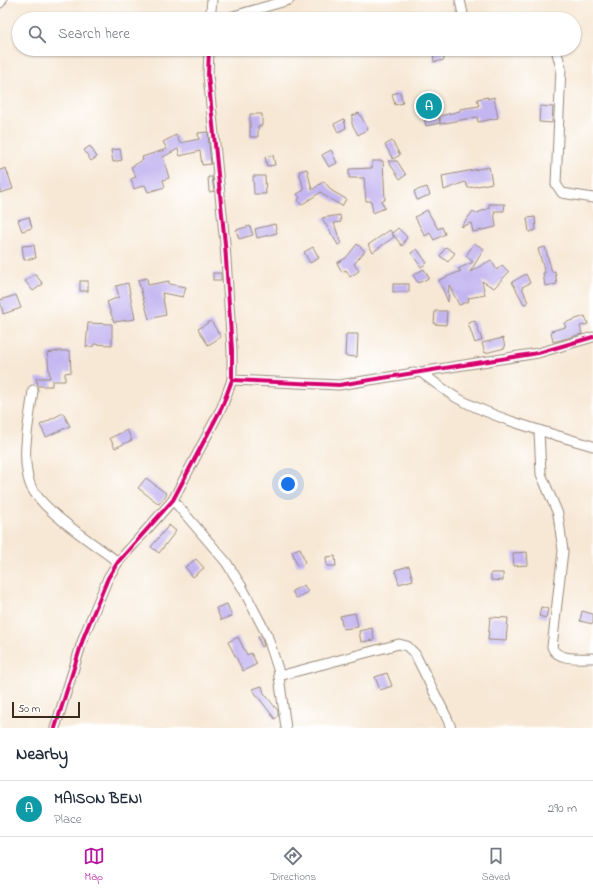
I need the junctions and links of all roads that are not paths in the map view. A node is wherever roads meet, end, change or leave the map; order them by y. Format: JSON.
{"nodes":[{"id":1,"x":2,"y":0,"type":"edge"},
{"id":2,"x":212,"y":0,"type":"edge"},
{"id":3,"x":289,"y":0,"type":"edge"},
{"id":4,"x":460,"y":0,"type":"edge"},
{"id":5,"x":0,"y":3,"type":"edge"},
{"id":6,"x":211,"y":12,"type":"edge"},
{"id":7,"x":247,"y":12,"type":"edge"},
{"id":8,"x":463,"y":12,"type":"edge"},
{"id":9,"x":209,"y":56,"type":"edge"},
{"id":10,"x":558,"y":56,"type":"edge"},
{"id":11,"x":593,"y":198,"type":"edge"},
{"id":12,"x":593,"y":336,"type":"edge"},
{"id":13,"x":422,"y":373,"type":"junction"},
{"id":14,"x":232,"y":380,"type":"junction"},
{"id":15,"x":33,"y":390,"type":"dead end"},
{"id":16,"x":539,"y":430,"type":"junction"},
{"id":17,"x":593,"y":446,"type":"edge"},
{"id":18,"x":173,"y":500,"type":"junction"},
{"id":19,"x":118,"y":562,"type":"junction"},
{"id":20,"x":593,"y":658,"type":"edge"},
{"id":21,"x":279,"y":676,"type":"junction"},
{"id":22,"x":55,"y":728,"type":"edge"},
{"id":23,"x":286,"y":728,"type":"edge"},
{"id":24,"x":450,"y":728,"type":"edge"}],
"edges":[{"from":1,"to":5,"type":"street"},
{"from":2,"to":6,"type":"street"},
{"from":3,"to":7,"type":"street"},
{"from":4,"to":8,"type":"street"},
{"from":9,"to":14,"type":"street"},
{"from":10,"to":11,"type":"street"},
{"from":12,"to":13,"type":"street"},
{"from":13,"to":14,"type":"street"},
{"from":13,"to":16,"type":"street"},
{"from":14,"to":18,"type":"street"},
{"from":15,"to":19,"type":"street"},
{"from":16,"to":17,"type":"street"},
{"from":16,"to":20,"type":"street"},
{"from":18,"to":19,"type":"street"},
{"from":18,"to":21,"type":"street"},
{"from":19,"to":22,"type":"street"},
{"from":21,"to":23,"type":"street"},
{"from":21,"to":24,"type":"street"}]}
